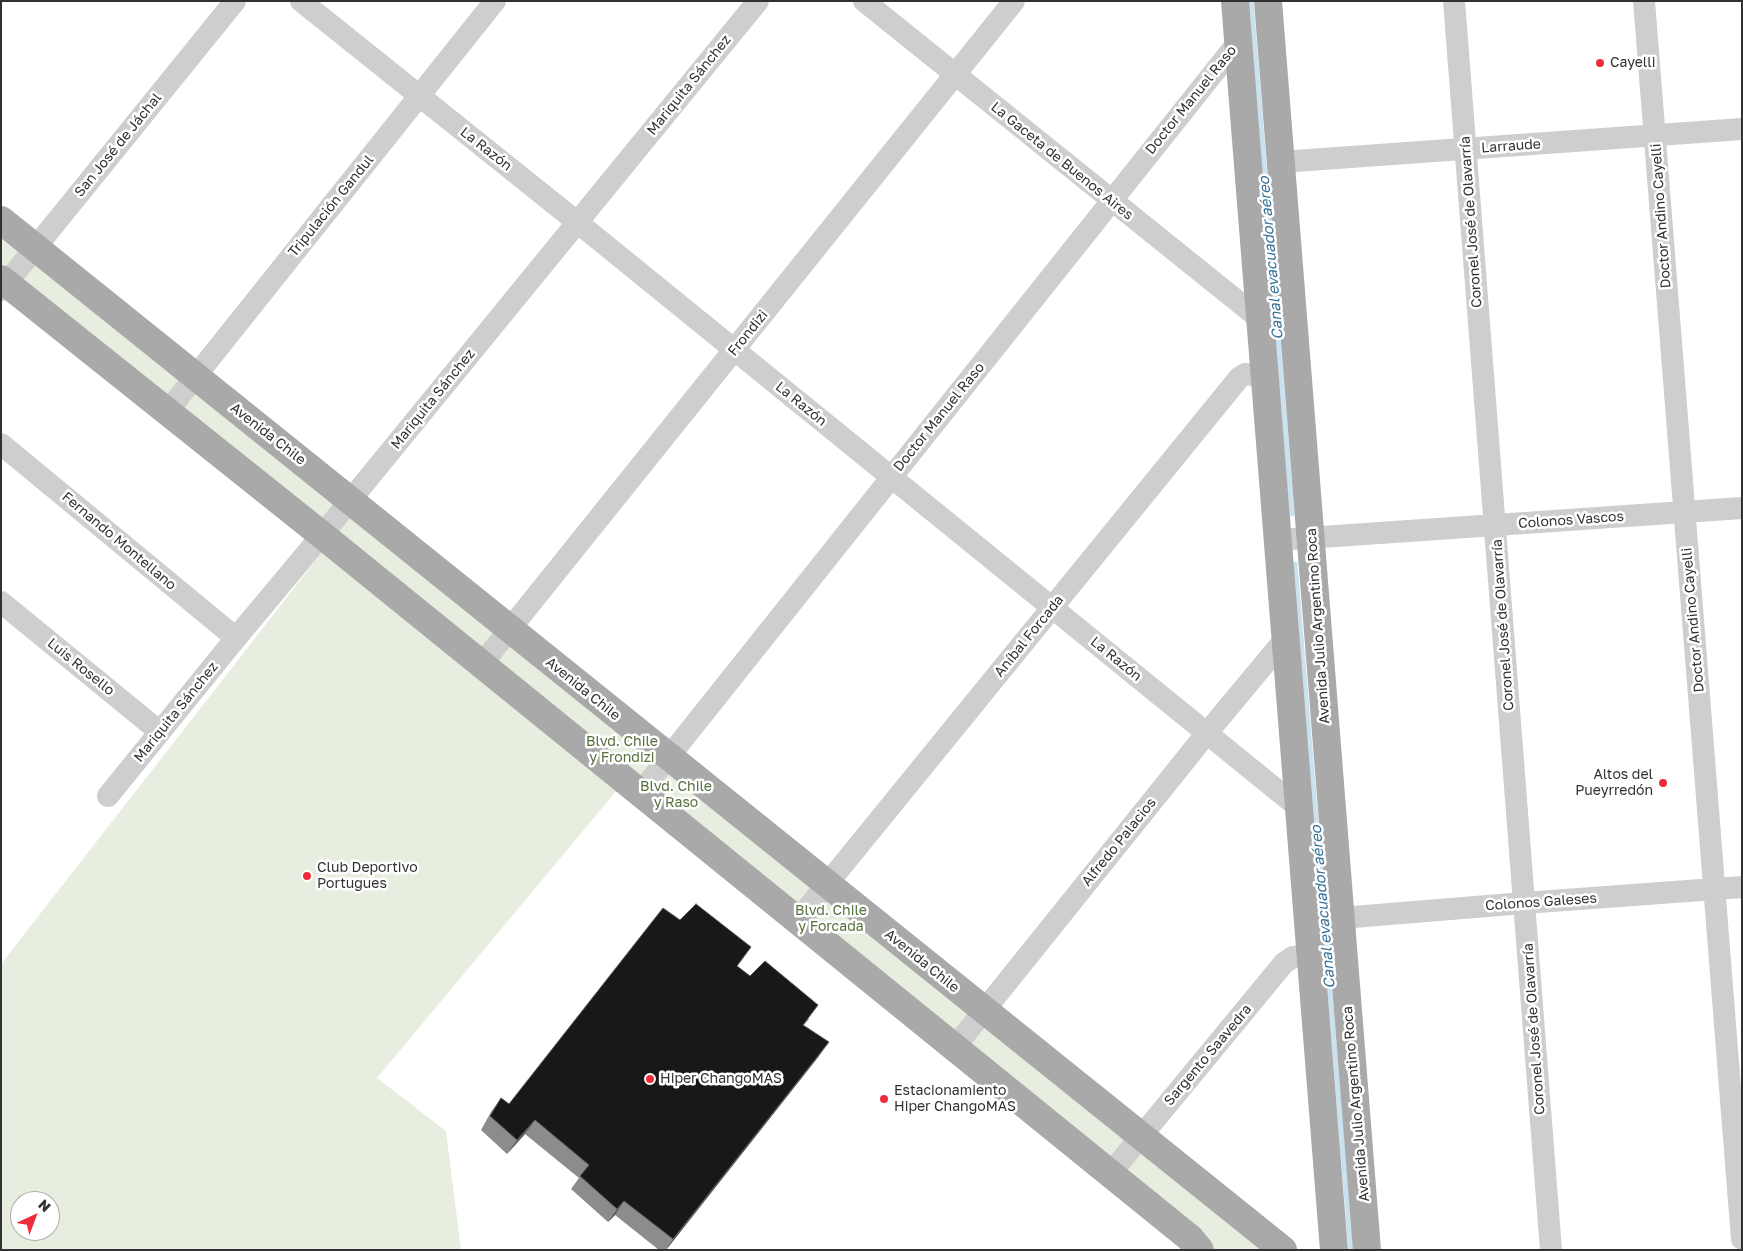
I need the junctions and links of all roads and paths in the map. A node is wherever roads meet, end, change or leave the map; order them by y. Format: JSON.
{"nodes":[{"id":1,"x":235,"y":1,"type":"edge"},
{"id":2,"x":301,"y":1,"type":"edge"},
{"id":3,"x":495,"y":1,"type":"edge"},
{"id":4,"x":758,"y":1,"type":"edge"},
{"id":5,"x":864,"y":1,"type":"edge"},
{"id":6,"x":1014,"y":1,"type":"edge"},
{"id":7,"x":1236,"y":1,"type":"edge"},
{"id":8,"x":1268,"y":1,"type":"edge"},
{"id":9,"x":1454,"y":1,"type":"edge"},
{"id":10,"x":1644,"y":1,"type":"edge"},
{"id":11,"x":1239,"y":41,"type":"junction"},
{"id":12,"x":955,"y":74,"type":"junction"},
{"id":13,"x":419,"y":96,"type":"junction"},
{"id":14,"x":1742,"y":129,"type":"edge"},
{"id":15,"x":1655,"y":135,"type":"junction"},
{"id":16,"x":1466,"y":149,"type":"junction"},
{"id":17,"x":1281,"y":162,"type":"junction"},
{"id":18,"x":1111,"y":200,"type":"junction"},
{"id":19,"x":1,"y":220,"type":"edge"},
{"id":20,"x":577,"y":222,"type":"junction"},
{"id":21,"x":35,"y":247,"type":"junction"},
{"id":22,"x":3,"y":284,"type":"edge"},
{"id":23,"x":1261,"y":320,"type":"junction"},
{"id":24,"x":734,"y":350,"type":"junction"},
{"id":25,"x":195,"y":376,"type":"junction"},
{"id":26,"x":1266,"y":389,"type":"junction"},
{"id":27,"x":167,"y":412,"type":"junction"},
{"id":28,"x":1,"y":444,"type":"edge"},
{"id":29,"x":891,"y":477,"type":"junction"},
{"id":30,"x":351,"y":500,"type":"junction"},
{"id":31,"x":1742,"y":508,"type":"edge"},
{"id":32,"x":1684,"y":512,"type":"junction"},
{"id":33,"x":1495,"y":526,"type":"junction"},
{"id":34,"x":322,"y":535,"type":"junction"},
{"id":35,"x":1311,"y":538,"type":"junction"},
{"id":36,"x":1278,"y":540,"type":"junction"},
{"id":37,"x":1,"y":602,"type":"edge"},
{"id":38,"x":1052,"y":607,"type":"junction"},
{"id":39,"x":510,"y":629,"type":"junction"},
{"id":40,"x":236,"y":638,"type":"junction"},
{"id":41,"x":1286,"y":638,"type":"junction"},
{"id":42,"x":481,"y":665,"type":"junction"},
{"id":43,"x":160,"y":732,"type":"junction"},
{"id":44,"x":1207,"y":733,"type":"junction"},
{"id":45,"x":668,"y":757,"type":"junction"},
{"id":46,"x":640,"y":792,"type":"junction"},
{"id":47,"x":108,"y":796,"type":"dead end"},
{"id":48,"x":1299,"y":808,"type":"junction"},
{"id":49,"x":827,"y":884,"type":"junction"},
{"id":50,"x":1742,"y":887,"type":"edge"},
{"id":51,"x":1714,"y":889,"type":"junction"},
{"id":52,"x":1524,"y":902,"type":"junction"},
{"id":53,"x":1341,"y":918,"type":"junction"},
{"id":54,"x":797,"y":921,"type":"junction"},
{"id":55,"x":1312,"y":967,"type":"junction"},
{"id":56,"x":984,"y":1011,"type":"junction"},
{"id":57,"x":954,"y":1048,"type":"junction"},
{"id":58,"x":1140,"y":1137,"type":"junction"},
{"id":59,"x":1110,"y":1174,"type":"junction"},
{"id":60,"x":1742,"y":1239,"type":"edge"},
{"id":61,"x":1200,"y":1250,"type":"edge"},
{"id":62,"x":1283,"y":1250,"type":"edge"},
{"id":63,"x":1334,"y":1250,"type":"edge"},
{"id":64,"x":1367,"y":1250,"type":"edge"},
{"id":65,"x":1551,"y":1250,"type":"edge"}],
"edges":[{"from":1,"to":21,"type":"street","name":"San José de Jáchal"},
{"from":2,"to":13,"type":"street","name":"La Razón"},
{"from":3,"to":13,"type":"street","name":"Tripulación Gandul"},
{"from":4,"to":20,"type":"street","name":"Mariquita Sánchez"},
{"from":5,"to":12,"type":"street","name":"La Gaceta de Buenos Aires"},
{"from":6,"to":12,"type":"street","name":"Frondizi"},
{"from":7,"to":11,"type":"main road"},
{"from":8,"to":17,"type":"main road","name":"Avenida Julio Argentino Roca"},
{"from":9,"to":16,"type":"street","name":"Coronel José de Olavarría"},
{"from":10,"to":15,"type":"street","name":"Doctor Andino Cayelli"},
{"from":11,"to":18,"type":"street","name":"Doctor Manuel Raso"},
{"from":11,"to":23,"type":"main road"},
{"from":12,"to":18,"type":"street","name":"La Gaceta de Buenos Aires"},
{"from":12,"to":24,"type":"street","name":"Frondizi"},
{"from":13,"to":20,"type":"street","name":"La Razón"},
{"from":13,"to":25,"type":"street","name":"Tripulación Gandul"},
{"from":14,"to":15,"type":"street","name":"Larraude"},
{"from":15,"to":16,"type":"street","name":"Larraude"},
{"from":15,"to":32,"type":"street","name":"Doctor Andino Cayelli"},
{"from":16,"to":17,"type":"street","name":"Larraude"},
{"from":16,"to":33,"type":"street","name":"Coronel José de Olavarría"},
{"from":17,"to":35,"type":"main road","name":"Avenida Julio Argentino Roca"},
{"from":18,"to":23,"type":"street","name":"La Gaceta de Buenos Aires"},
{"from":18,"to":29,"type":"street","name":"Doctor Manuel Raso"},
{"from":19,"to":21,"type":"main road","name":"Avenida Chile"},
{"from":20,"to":24,"type":"street","name":"La Razón"},
{"from":20,"to":30,"type":"street","name":"Mariquita Sánchez"},
{"from":21,"to":22,"type":"street","name":"San José de Jáchal"},
{"from":21,"to":25,"type":"main road","name":"Avenida Chile"},
{"from":22,"to":27,"type":"main road"},
{"from":23,"to":26,"type":"main road"},
{"from":24,"to":29,"type":"street","name":"La Razón"},
{"from":24,"to":39,"type":"street","name":"Frondizi"},
{"from":25,"to":27,"type":"street","name":"Tripulación Gandul"},
{"from":25,"to":30,"type":"main road","name":"Avenida Chile"},
{"from":26,"to":36,"type":"main road"},
{"from":26,"to":38,"type":"street","name":"Aníbal Forcada"},
{"from":27,"to":34,"type":"main road"},
{"from":28,"to":40,"type":"street","name":"Fernando Montellano"},
{"from":29,"to":38,"type":"street","name":"La Razón"},
{"from":29,"to":45,"type":"street","name":"Doctor Manuel Raso"},
{"from":30,"to":34,"type":"street","name":"Mariquita Sánchez"},
{"from":30,"to":39,"type":"main road","name":"Avenida Chile"},
{"from":31,"to":32,"type":"street","name":"Colonos Vascos"},
{"from":32,"to":33,"type":"street","name":"Colonos Vascos"},
{"from":32,"to":51,"type":"street","name":"Doctor Andino Cayelli"},
{"from":33,"to":35,"type":"street","name":"Colonos Vascos"},
{"from":33,"to":52,"type":"street","name":"Coronel José de Olavarría"},
{"from":34,"to":40,"type":"street","name":"Mariquita Sánchez"},
{"from":34,"to":42,"type":"main road"},
{"from":35,"to":36,"type":"street","name":"Colonos Vascos"},
{"from":35,"to":53,"type":"main road","name":"Avenida Julio Argentino Roca"},
{"from":36,"to":41,"type":"main road"},
{"from":37,"to":43,"type":"street","name":"Luis Rosello"},
{"from":38,"to":44,"type":"street","name":"La Razón"},
{"from":38,"to":49,"type":"street","name":"Aníbal Forcada"},
{"from":39,"to":42,"type":"street","name":"Frondizi"},
{"from":39,"to":45,"type":"main road","name":"Avenida Chile"},
{"from":40,"to":43,"type":"street","name":"Mariquita Sánchez"},
{"from":41,"to":44,"type":"street","name":"Alfredo Palacios"},
{"from":41,"to":48,"type":"main road"},
{"from":42,"to":46,"type":"main road"},
{"from":43,"to":47,"type":"street","name":"Mariquita Sánchez"},
{"from":44,"to":48,"type":"street","name":"La Razón"},
{"from":44,"to":56,"type":"street","name":"Alfredo Palacios"},
{"from":45,"to":46,"type":"street","name":"Doctor Manuel Raso"},
{"from":45,"to":49,"type":"main road","name":"Avenida Chile"},
{"from":46,"to":54,"type":"main road"},
{"from":48,"to":55,"type":"main road"},
{"from":49,"to":54,"type":"street","name":"Aníbal Forcada"},
{"from":49,"to":56,"type":"main road","name":"Avenida Chile"},
{"from":50,"to":51,"type":"street","name":"Colonos Galeses"},
{"from":51,"to":52,"type":"street","name":"Colonos Galeses"},
{"from":51,"to":60,"type":"street","name":"Doctor Andino Cayelli"},
{"from":52,"to":53,"type":"street","name":"Colonos Galeses"},
{"from":52,"to":65,"type":"street","name":"Coronel José de Olavarría"},
{"from":53,"to":64,"type":"main road","name":"Avenida Julio Argentino Roca"},
{"from":54,"to":57,"type":"main road"},
{"from":55,"to":58,"type":"street","name":"Sargento Saavedra"},
{"from":55,"to":63,"type":"main road"},
{"from":56,"to":57,"type":"street","name":"Alfredo Palacios"},
{"from":56,"to":58,"type":"main road","name":"Avenida Chile"},
{"from":57,"to":59,"type":"main road"},
{"from":58,"to":59,"type":"street","name":"Sargento Saavedra"},
{"from":58,"to":62,"type":"main road","name":"Avenida Chile"},
{"from":59,"to":61,"type":"main road"}]}
